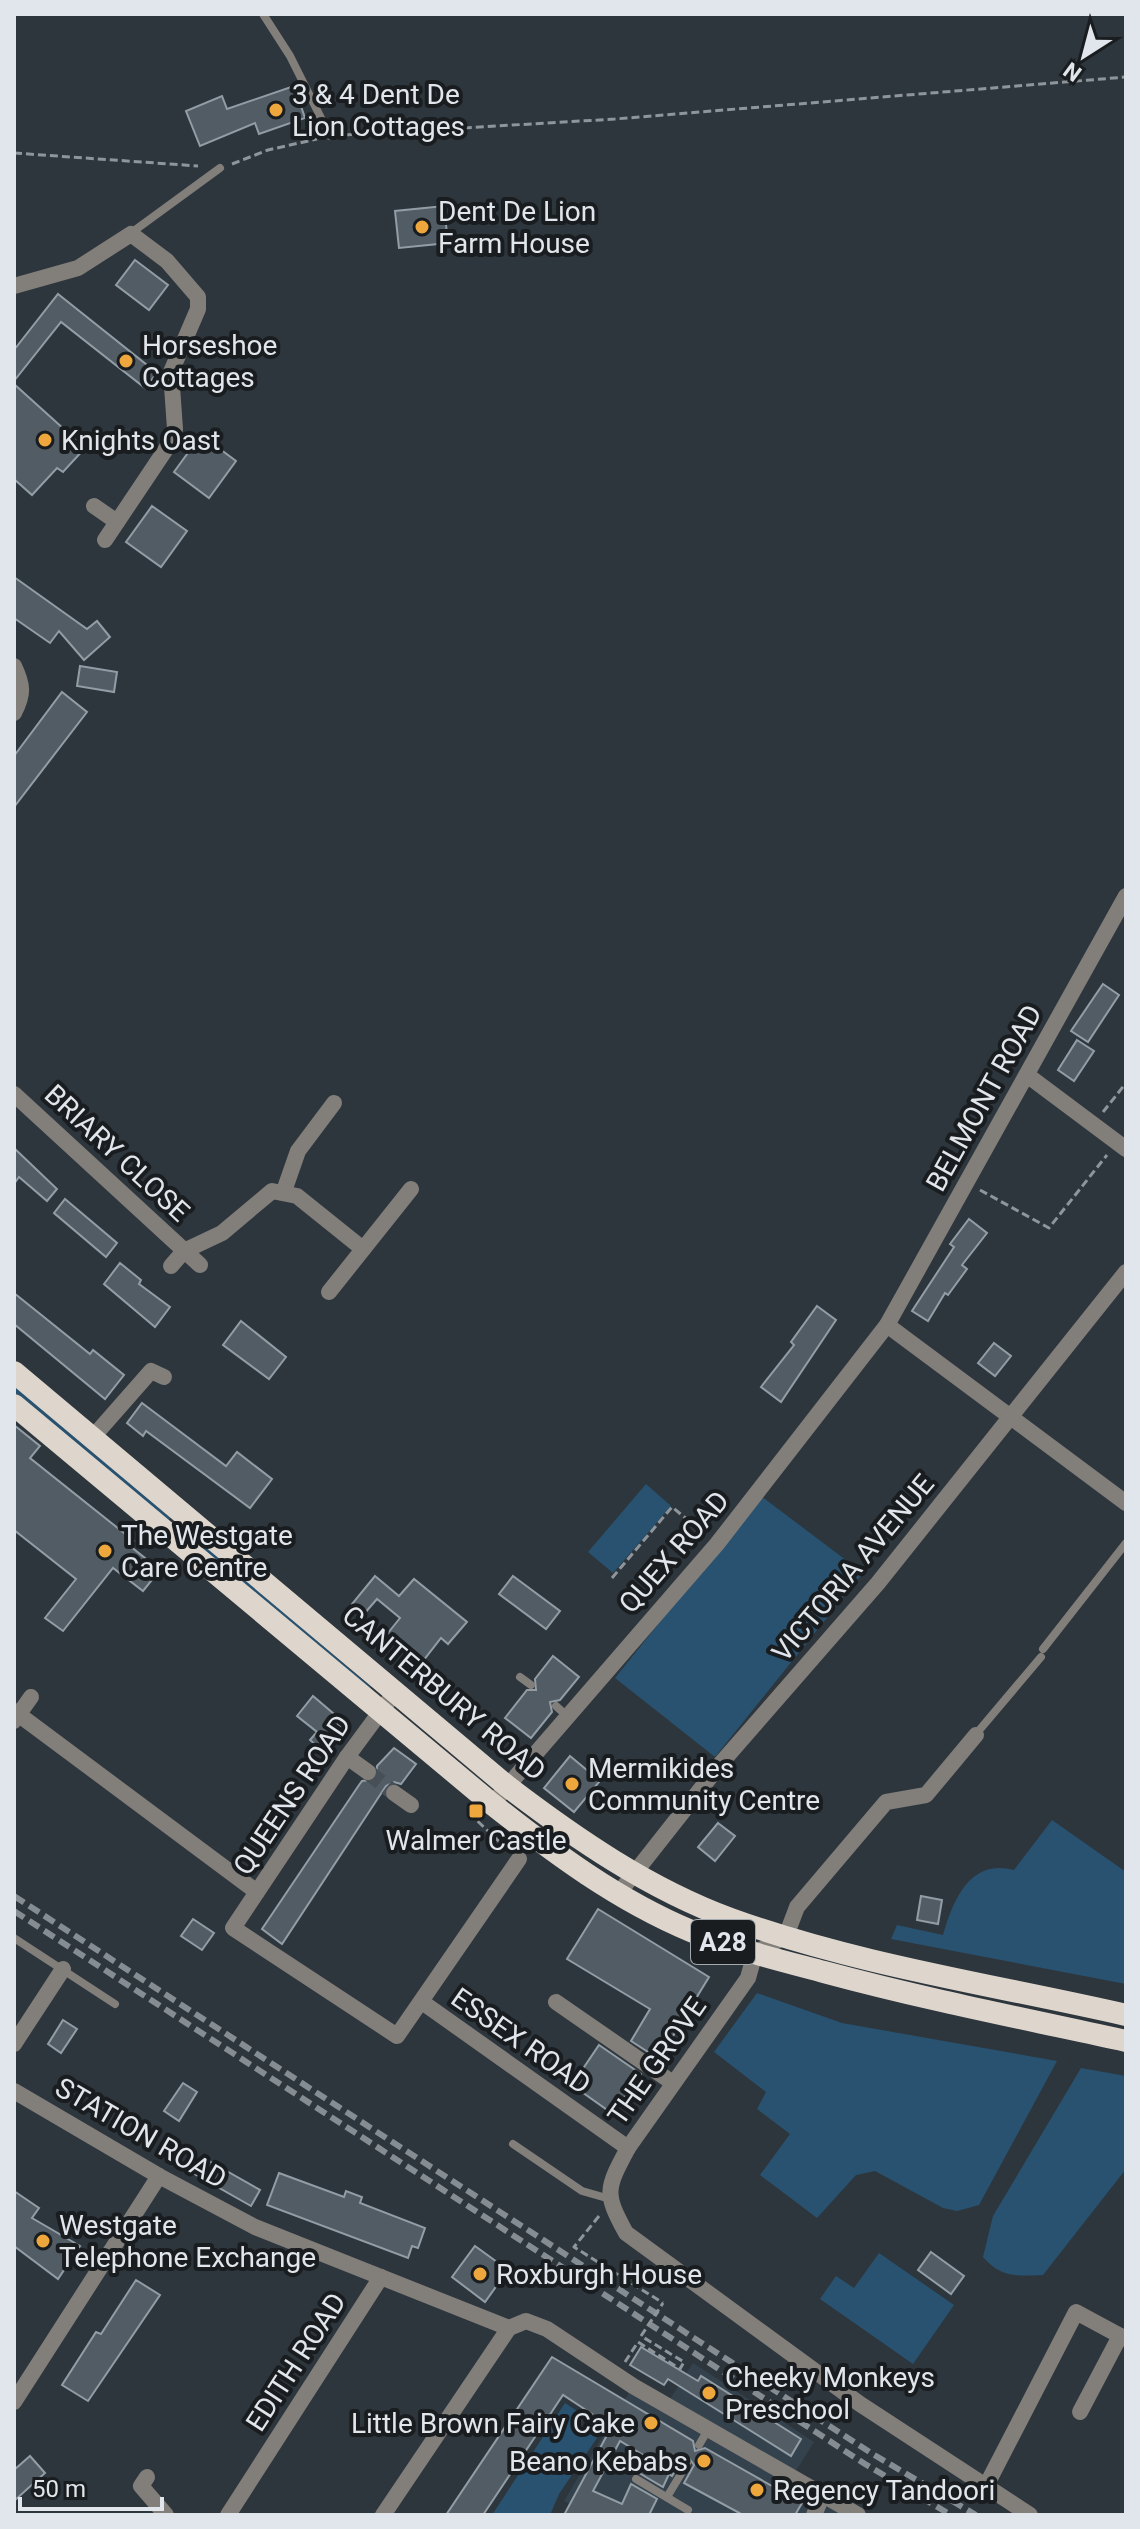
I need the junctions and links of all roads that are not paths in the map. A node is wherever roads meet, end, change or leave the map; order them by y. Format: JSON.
{"nodes":[{"id":1,"x":263,"y":14,"type":"edge"},
{"id":2,"x":330,"y":136,"type":"road end"},
{"id":3,"x":220,"y":168,"type":"road end"},
{"id":4,"x":131,"y":234,"type":"junction"},
{"id":5,"x":14,"y":286,"type":"edge"},
{"id":6,"x":94,"y":506,"type":"dead end"},
{"id":7,"x":117,"y":522,"type":"junction"},
{"id":8,"x":105,"y":540,"type":"dead end"},
{"id":9,"x":14,"y":666,"type":"edge"},
{"id":10,"x":14,"y":713,"type":"edge"},
{"id":11,"x":1126,"y":896,"type":"edge"},
{"id":12,"x":1027,"y":1075,"type":"junction"},
{"id":13,"x":14,"y":1094,"type":"edge"},
{"id":14,"x":334,"y":1103,"type":"dead end"},
{"id":15,"x":1121,"y":1146,"type":"edge"},
{"id":16,"x":411,"y":1189,"type":"dead end"},
{"id":17,"x":284,"y":1191,"type":"junction"},
{"id":18,"x":363,"y":1249,"type":"junction"},
{"id":19,"x":184,"y":1251,"type":"junction"},
{"id":20,"x":200,"y":1265,"type":"dead end"},
{"id":21,"x":171,"y":1266,"type":"dead end"},
{"id":22,"x":1126,"y":1272,"type":"edge"},
{"id":23,"x":329,"y":1292,"type":"dead end"},
{"id":24,"x":887,"y":1325,"type":"junction"},
{"id":25,"x":14,"y":1372,"type":"edge"},
{"id":26,"x":164,"y":1377,"type":"dead end"},
{"id":27,"x":14,"y":1405,"type":"edge"},
{"id":28,"x":1011,"y":1415,"type":"junction"},
{"id":29,"x":93,"y":1437,"type":"junction"},
{"id":30,"x":1126,"y":1503,"type":"edge"},
{"id":31,"x":186,"y":1516,"type":"junction"},
{"id":32,"x":170,"y":1536,"type":"junction"},
{"id":33,"x":1126,"y":1543,"type":"edge"},
{"id":34,"x":520,"y":1677,"type":"dead end"},
{"id":35,"x":531,"y":1685,"type":"dead end"},
{"id":36,"x":395,"y":1692,"type":"junction"},
{"id":37,"x":31,"y":1697,"type":"dead end"},
{"id":38,"x":380,"y":1712,"type":"junction"},
{"id":39,"x":16,"y":1716,"type":"edge"},
{"id":40,"x":976,"y":1735,"type":"joint"},
{"id":41,"x":347,"y":1757,"type":"junction"},
{"id":42,"x":368,"y":1772,"type":"tunnel mouth"},
{"id":43,"x":507,"y":1786,"type":"junction"},
{"id":44,"x":394,"y":1793,"type":"tunnel mouth"},
{"id":45,"x":492,"y":1804,"type":"junction"},
{"id":46,"x":411,"y":1805,"type":"dead end"},
{"id":47,"x":519,"y":1859,"type":"road end"},
{"id":48,"x":632,"y":1872,"type":"junction"},
{"id":49,"x":257,"y":1892,"type":"junction"},
{"id":50,"x":618,"y":1894,"type":"junction"},
{"id":51,"x":233,"y":1928,"type":"joint"},
{"id":52,"x":786,"y":1936,"type":"junction"},
{"id":53,"x":14,"y":1938,"type":"edge"},
{"id":54,"x":755,"y":1953,"type":"junction"},
{"id":55,"x":63,"y":1969,"type":"junction"},
{"id":56,"x":422,"y":2002,"type":"junction"},
{"id":57,"x":556,"y":2002,"type":"dead end"},
{"id":58,"x":115,"y":2004,"type":"dead end"},
{"id":59,"x":1126,"y":2015,"type":"edge"},
{"id":60,"x":1126,"y":2041,"type":"edge"},
{"id":61,"x":14,"y":2044,"type":"edge"},
{"id":62,"x":673,"y":2083,"type":"junction"},
{"id":63,"x":14,"y":2091,"type":"edge"},
{"id":64,"x":513,"y":2144,"type":"dead end"},
{"id":65,"x":628,"y":2148,"type":"junction"},
{"id":66,"x":159,"y":2176,"type":"junction"},
{"id":67,"x":609,"y":2201,"type":"junction"},
{"id":68,"x":381,"y":2277,"type":"junction"},
{"id":69,"x":509,"y":2328,"type":"junction"},
{"id":70,"x":1123,"y":2337,"type":"edge"},
{"id":71,"x":14,"y":2402,"type":"edge"},
{"id":72,"x":1080,"y":2412,"type":"dead end"},
{"id":73,"x":709,"y":2428,"type":"junction"},
{"id":74,"x":699,"y":2445,"type":"dead end"},
{"id":75,"x":687,"y":2464,"type":"dead end"},
{"id":76,"x":147,"y":2477,"type":"dead end"},
{"id":77,"x":636,"y":2479,"type":"dead end"},
{"id":78,"x":985,"y":2488,"type":"junction"},
{"id":79,"x":823,"y":2494,"type":"junction"},
{"id":80,"x":667,"y":2497,"type":"junction"},
{"id":81,"x":688,"y":2510,"type":"dead end"},
{"id":82,"x":166,"y":2515,"type":"edge"},
{"id":83,"x":228,"y":2515,"type":"edge"},
{"id":84,"x":383,"y":2515,"type":"edge"},
{"id":85,"x":814,"y":2515,"type":"edge"},
{"id":86,"x":858,"y":2515,"type":"edge"},
{"id":87,"x":1030,"y":2515,"type":"edge"}],
"edges":[{"from":1,"to":2,"type":"lane"},
{"from":3,"to":4,"type":"lane"},
{"from":4,"to":5,"type":"street"},
{"from":4,"to":7,"type":"street"},
{"from":6,"to":7,"type":"street"},
{"from":7,"to":8,"type":"street"},
{"from":9,"to":10,"type":"street"},
{"from":11,"to":12,"type":"street","name":"BELMONT ROAD"},
{"from":12,"to":15,"type":"street"},
{"from":12,"to":24,"type":"street","name":"BELMONT ROAD"},
{"from":13,"to":19,"type":"street","name":"BRIARY CLOSE"},
{"from":14,"to":17,"type":"street"},
{"from":16,"to":18,"type":"street"},
{"from":17,"to":18,"type":"street"},
{"from":17,"to":19,"type":"street"},
{"from":18,"to":23,"type":"street"},
{"from":19,"to":20,"type":"street","name":"BRIARY CLOSE"},
{"from":19,"to":21,"type":"street","name":"BRIARY CLOSE"},
{"from":22,"to":28,"type":"street","name":"VICTORIA AVENUE"},
{"from":24,"to":28,"type":"street"},
{"from":24,"to":43,"type":"street","name":"QUEX ROAD"},
{"from":25,"to":29,"type":"highway","name":"CANTERBURY ROAD","number":"A28"},
{"from":26,"to":29,"type":"street"},
{"from":27,"to":32,"type":"highway","name":"CANTERBURY ROAD","number":"A28"},
{"from":28,"to":30,"type":"street"},
{"from":28,"to":48,"type":"street","name":"VICTORIA AVENUE"},
{"from":29,"to":31,"type":"highway","name":"CANTERBURY ROAD","number":"A28"},
{"from":31,"to":32,"type":"lane"},
{"from":31,"to":36,"type":"highway","name":"CANTERBURY ROAD","number":"A28"},
{"from":32,"to":38,"type":"highway","name":"CANTERBURY ROAD","number":"A28"},
{"from":33,"to":40,"type":"lane"},
{"from":34,"to":35,"type":"lane"},
{"from":36,"to":38,"type":"street","name":"QUEENS ROAD"},
{"from":36,"to":43,"type":"highway","name":"CANTERBURY ROAD","number":"A28"},
{"from":37,"to":39,"type":"street"},
{"from":38,"to":41,"type":"street","name":"QUEENS ROAD"},
{"from":38,"to":45,"type":"highway","name":"CANTERBURY ROAD","number":"A28"},
{"from":39,"to":49,"type":"street"},
{"from":40,"to":52,"type":"street"},
{"from":41,"to":42,"type":"street"},
{"from":41,"to":49,"type":"street","name":"QUEENS ROAD"},
{"from":43,"to":45,"type":"street","name":"QUEX ROAD"},
{"from":43,"to":48,"type":"highway","name":"CANTERBURY ROAD","number":"A28"},
{"from":44,"to":46,"type":"street"},
{"from":45,"to":50,"type":"highway","name":"CANTERBURY ROAD","number":"A28"},
{"from":47,"to":56,"type":"street"},
{"from":48,"to":50,"type":"street","name":"VICTORIA AVENUE"},
{"from":48,"to":52,"type":"highway","name":"CANTERBURY ROAD","number":"A28"},
{"from":49,"to":51,"type":"street","name":"QUEENS ROAD"},
{"from":50,"to":54,"type":"highway","name":"CANTERBURY ROAD","number":"A28"},
{"from":51,"to":56,"type":"street","name":"ESSEX ROAD"},
{"from":52,"to":54,"type":"street"},
{"from":52,"to":59,"type":"highway","name":"CANTERBURY ROAD","number":"A28"},
{"from":53,"to":55,"type":"lane"},
{"from":54,"to":60,"type":"highway","name":"CANTERBURY ROAD","number":"A28"},
{"from":54,"to":62,"type":"street","name":"THE GROVE"},
{"from":55,"to":58,"type":"lane"},
{"from":55,"to":61,"type":"street"},
{"from":56,"to":65,"type":"street","name":"ESSEX ROAD"},
{"from":57,"to":62,"type":"street"},
{"from":62,"to":65,"type":"street","name":"THE GROVE"},
{"from":63,"to":66,"type":"street","name":"STATION ROAD"},
{"from":64,"to":67,"type":"lane"},
{"from":65,"to":67,"type":"street","name":"THE GROVE"},
{"from":66,"to":68,"type":"street","name":"STATION ROAD"},
{"from":66,"to":71,"type":"street"},
{"from":67,"to":78,"type":"street"},
{"from":68,"to":69,"type":"street","name":"STATION ROAD"},
{"from":68,"to":83,"type":"street","name":"EDITH ROAD"},
{"from":69,"to":73,"type":"street"},
{"from":69,"to":84,"type":"street"},
{"from":70,"to":72,"type":"street"},
{"from":70,"to":78,"type":"street"},
{"from":73,"to":74,"type":"lane"},
{"from":73,"to":79,"type":"street"},
{"from":75,"to":80,"type":"lane"},
{"from":76,"to":82,"type":"street"},
{"from":77,"to":80,"type":"lane"},
{"from":78,"to":87,"type":"street"},
{"from":79,"to":85,"type":"street"},
{"from":79,"to":86,"type":"street"},
{"from":80,"to":81,"type":"lane"}]}
